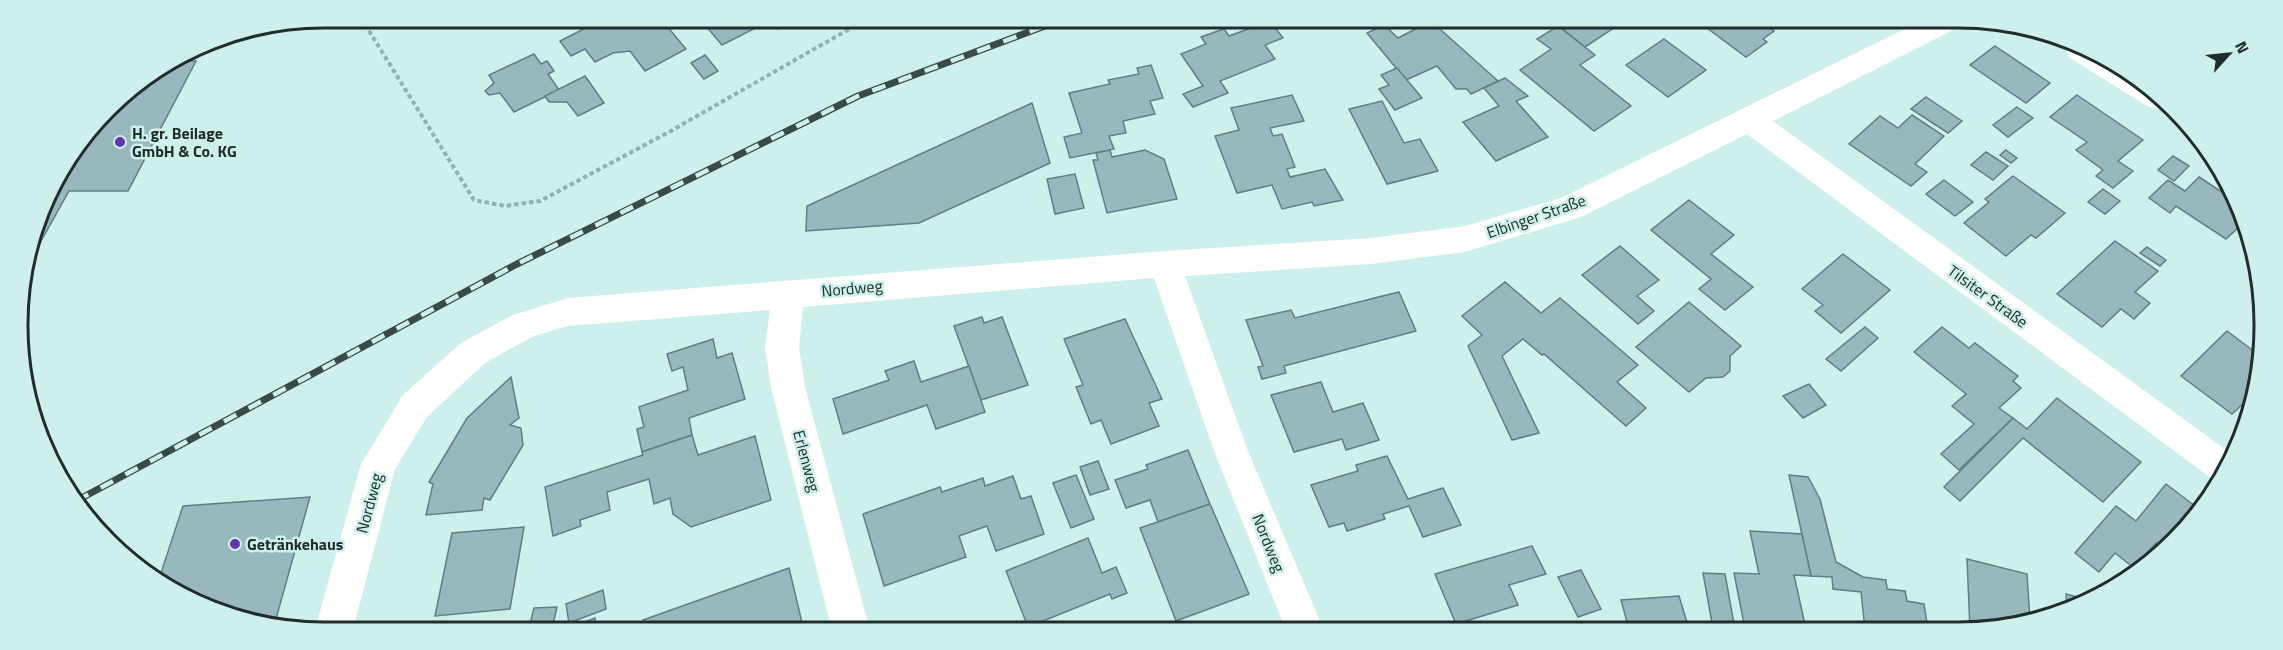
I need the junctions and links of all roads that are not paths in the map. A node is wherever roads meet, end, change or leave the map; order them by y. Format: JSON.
{"nodes":[{"id":1,"x":1933,"y":28,"type":"edge"},
{"id":2,"x":1750,"y":120,"type":"junction"},
{"id":3,"x":1165,"y":264,"type":"junction"},
{"id":4,"x":788,"y":293,"type":"junction"},
{"id":5,"x":2219,"y":465,"type":"edge"},
{"id":6,"x":336,"y":622,"type":"edge"},
{"id":7,"x":849,"y":622,"type":"edge"},
{"id":8,"x":1302,"y":622,"type":"edge"}],
"edges":[{"from":1,"to":2,"type":"street","name":"Elbinger Straße"},
{"from":2,"to":3,"type":"street","name":"Elbinger Straße"},
{"from":2,"to":5,"type":"street","name":"Tilsiter Straße"},
{"from":3,"to":4,"type":"street","name":"Nordweg"},
{"from":3,"to":8,"type":"street","name":"Nordweg"},
{"from":4,"to":6,"type":"street","name":"Nordweg"},
{"from":4,"to":7,"type":"street","name":"Erlenweg"}]}
